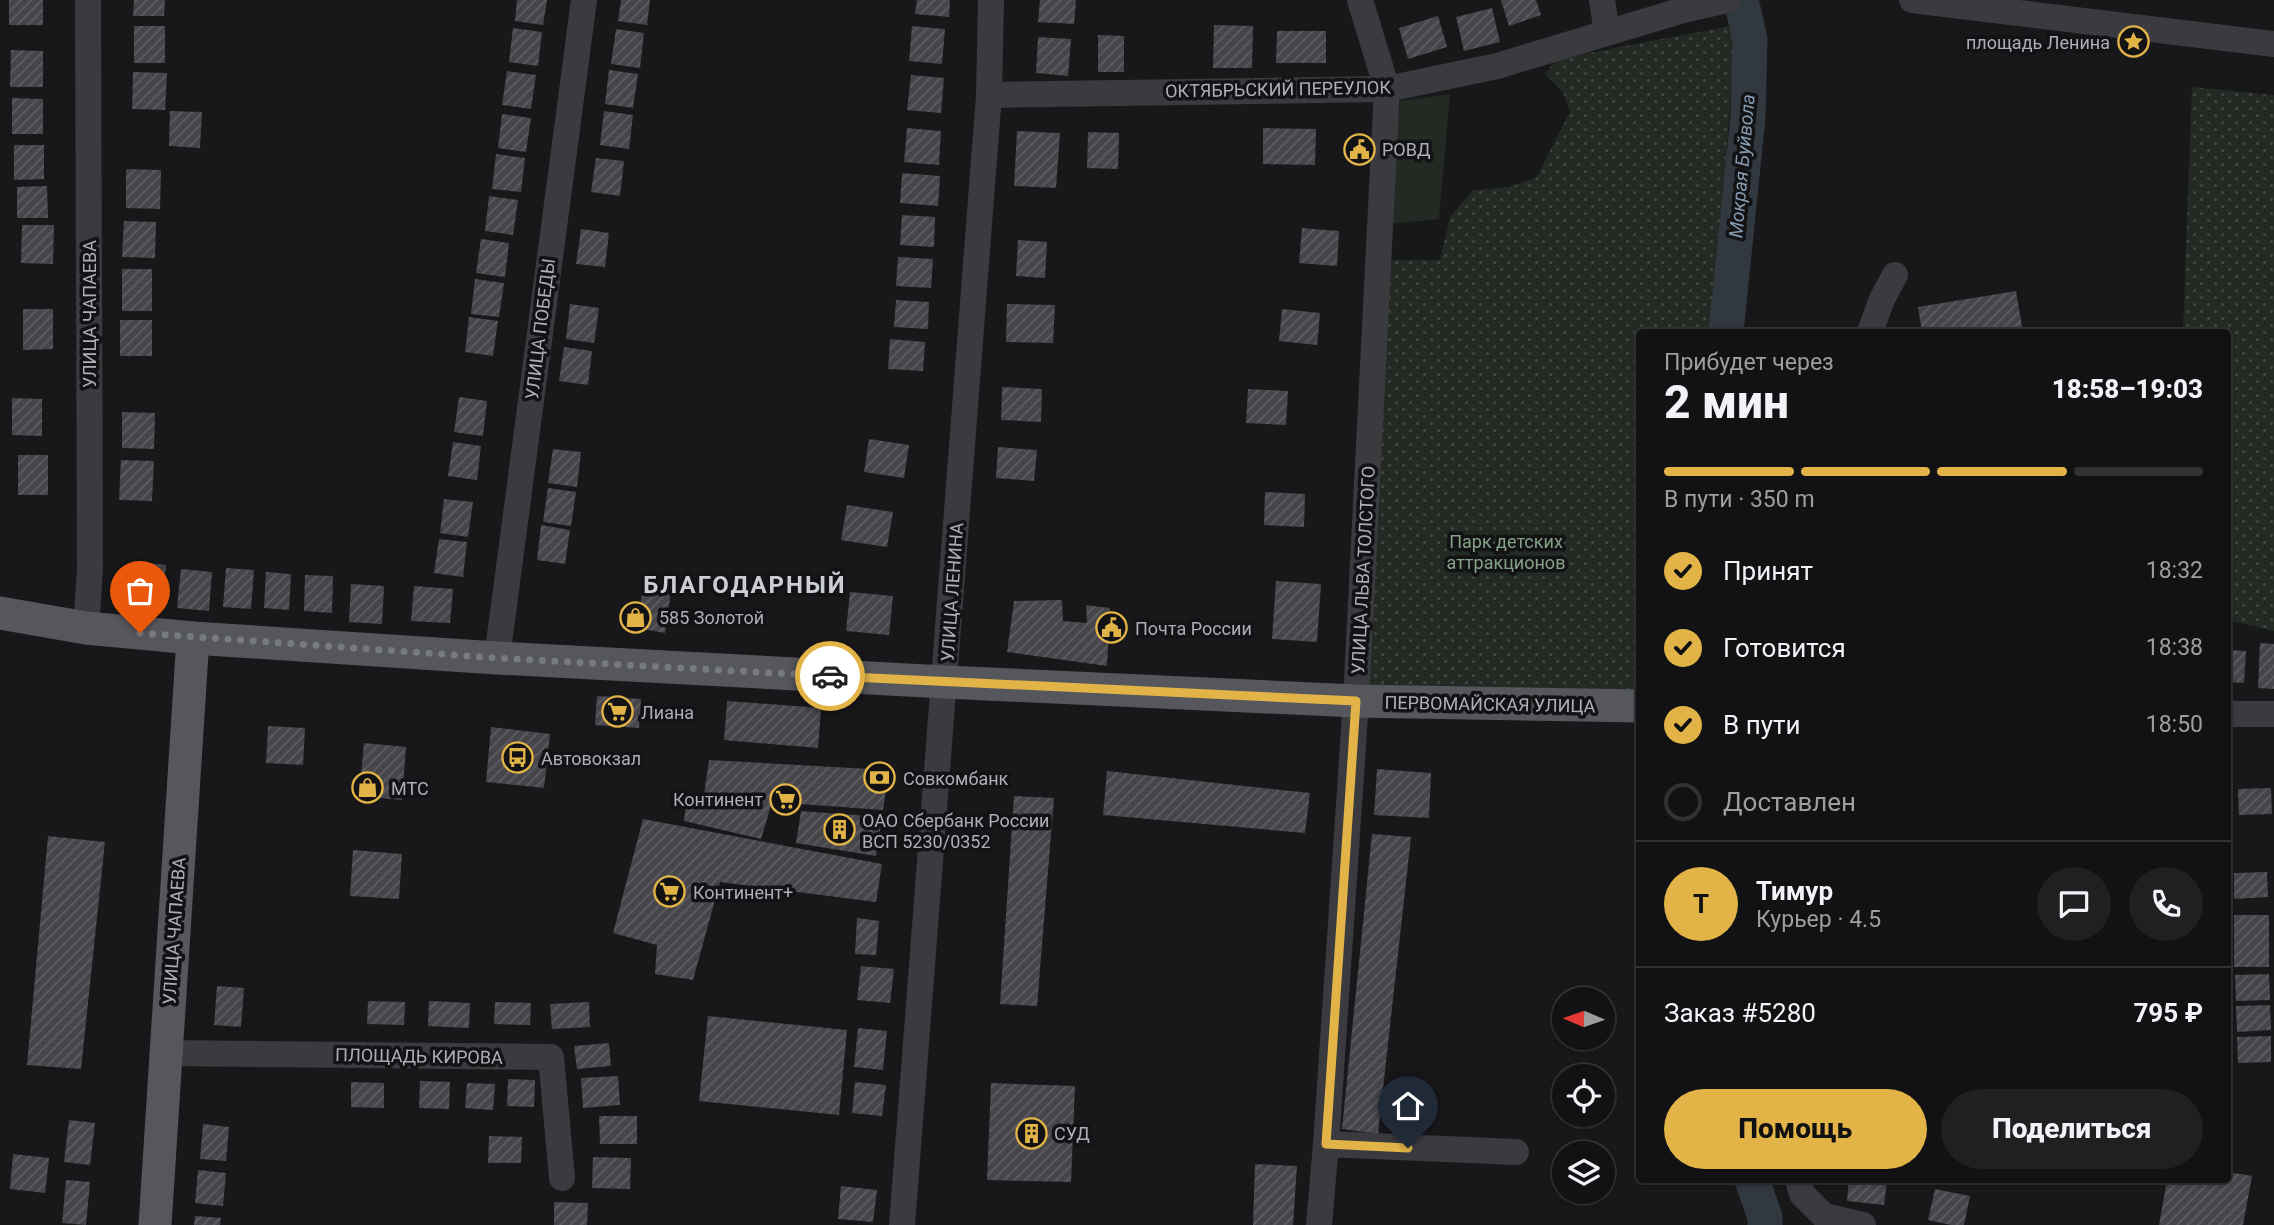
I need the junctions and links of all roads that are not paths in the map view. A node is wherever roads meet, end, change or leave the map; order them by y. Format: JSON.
{"nodes":[{"id":1,"x":88,"y":0,"type":"edge"},
{"id":2,"x":584,"y":0,"type":"edge"},
{"id":3,"x":990,"y":0,"type":"edge"},
{"id":4,"x":1360,"y":0,"type":"edge"},
{"id":5,"x":1602,"y":0,"type":"edge"},
{"id":6,"x":1727,"y":0,"type":"edge"},
{"id":7,"x":1912,"y":0,"type":"edge"},
{"id":8,"x":1607,"y":32,"type":"junction"},
{"id":9,"x":2274,"y":44,"type":"edge"},
{"id":10,"x":1387,"y":89,"type":"junction"},
{"id":11,"x":989,"y":94,"type":"junction"},
{"id":12,"x":1895,"y":275,"type":"dead end"},
{"id":13,"x":1871,"y":329,"type":"edge"},
{"id":14,"x":0,"y":613,"type":"edge"},
{"id":15,"x":86,"y":628,"type":"junction"},
{"id":16,"x":194,"y":638,"type":"junction"},
{"id":17,"x":497,"y":658,"type":"junction"},
{"id":18,"x":945,"y":682,"type":"junction"},
{"id":19,"x":1356,"y":701,"type":"junction"},
{"id":20,"x":1636,"y":706,"type":"edge"},
{"id":21,"x":2231,"y":714,"type":"edge"},
{"id":22,"x":2274,"y":714,"type":"edge"},
{"id":23,"x":166,"y":1053,"type":"junction"},
{"id":24,"x":1326,"y":1144,"type":"junction"},
{"id":25,"x":1516,"y":1152,"type":"dead end"},
{"id":26,"x":562,"y":1178,"type":"dead end"},
{"id":27,"x":1798,"y":1183,"type":"edge"},
{"id":28,"x":155,"y":1225,"type":"edge"},
{"id":29,"x":902,"y":1225,"type":"edge"},
{"id":30,"x":1319,"y":1225,"type":"edge"},
{"id":31,"x":1863,"y":1225,"type":"edge"}],
"edges":[{"from":1,"to":15,"type":"street","name":"УЛИЦА ЧАПАЕВА"},
{"from":2,"to":17,"type":"street","name":"УЛИЦА ПОБЕДЫ"},
{"from":3,"to":11,"type":"street","name":"УЛИЦА ЛЕНИНА"},
{"from":4,"to":10,"type":"street","name":"УЛИЦА ЛЬВА ТОЛСТОГО"},
{"from":5,"to":8,"type":"street"},
{"from":6,"to":8,"type":"street","name":"ОКТЯБРЬСКИЙ ПЕРЕУЛОК"},
{"from":7,"to":9,"type":"street"},
{"from":8,"to":10,"type":"street","name":"ОКТЯБРЬСКИЙ ПЕРЕУЛОК"},
{"from":10,"to":11,"type":"street","name":"ОКТЯБРЬСКИЙ ПЕРЕУЛОК"},
{"from":10,"to":19,"type":"street","name":"УЛИЦА ЛЬВА ТОЛСТОГО"},
{"from":11,"to":18,"type":"street","name":"УЛИЦА ЛЕНИНА"},
{"from":12,"to":13,"type":"street"},
{"from":14,"to":15,"type":"main road","name":"ПЕРВОМАЙСКАЯ УЛИЦА"},
{"from":15,"to":16,"type":"main road","name":"ПЕРВОМАЙСКАЯ УЛИЦА"},
{"from":16,"to":17,"type":"main road","name":"ПЕРВОМАЙСКАЯ УЛИЦА"},
{"from":16,"to":23,"type":"main road","name":"УЛИЦА ЧАПАЕВА"},
{"from":17,"to":18,"type":"main road","name":"ПЕРВОМАЙСКАЯ УЛИЦА"},
{"from":18,"to":19,"type":"main road","name":"ПЕРВОМАЙСКАЯ УЛИЦА"},
{"from":18,"to":29,"type":"street","name":"УЛИЦА ЛЕНИНА"},
{"from":19,"to":20,"type":"main road","name":"ПЕРВОМАЙСКАЯ УЛИЦА"},
{"from":19,"to":24,"type":"street","name":"УЛИЦА ЛЬВА ТОЛСТОГО"},
{"from":21,"to":22,"type":"street"},
{"from":23,"to":26,"type":"street","name":"ПЛОЩАДЬ КИРОВА"},
{"from":23,"to":28,"type":"main road","name":"УЛИЦА ЧАПАЕВА"},
{"from":24,"to":25,"type":"street"},
{"from":24,"to":30,"type":"street","name":"УЛИЦА ЛЬВА ТОЛСТОГО"},
{"from":27,"to":31,"type":"street"}]}
